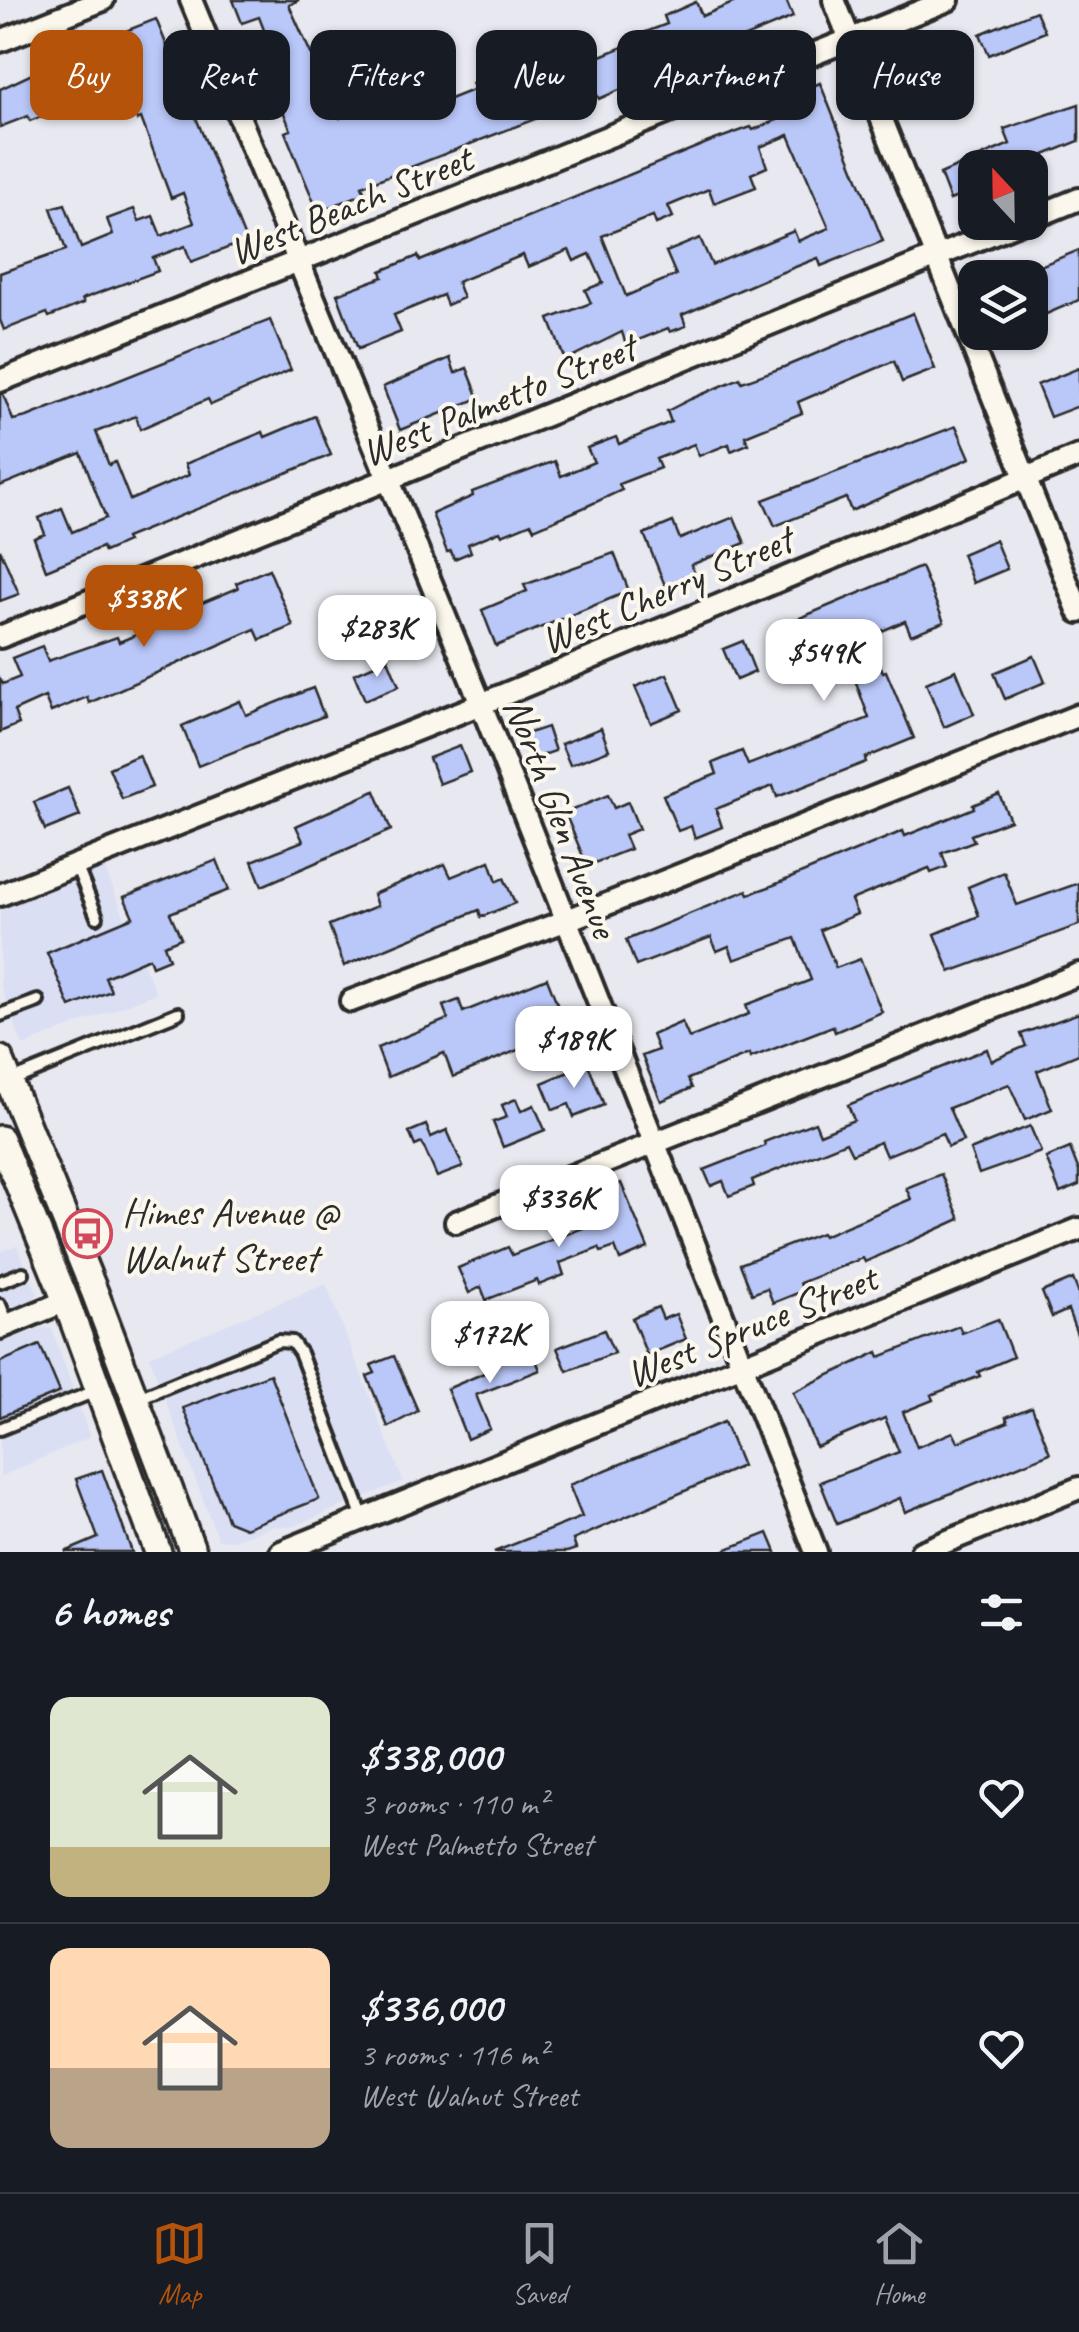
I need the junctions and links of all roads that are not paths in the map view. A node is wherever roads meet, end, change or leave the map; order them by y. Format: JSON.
{"nodes":[{"id":1,"x":103,"y":0,"type":"edge"},
{"id":2,"x":191,"y":0,"type":"edge"},
{"id":3,"x":834,"y":0,"type":"edge"},
{"id":4,"x":948,"y":0,"type":"edge"},
{"id":5,"x":846,"y":30,"type":"edge"},
{"id":6,"x":876,"y":30,"type":"edge"},
{"id":7,"x":0,"y":41,"type":"edge"},
{"id":8,"x":836,"y":47,"type":"edge"},
{"id":9,"x":882,"y":120,"type":"edge"},
{"id":10,"x":1079,"y":199,"type":"edge"},
{"id":11,"x":1048,"y":212,"type":"edge"},
{"id":12,"x":978,"y":240,"type":"edge"},
{"id":13,"x":937,"y":257,"type":"junction"},
{"id":14,"x":299,"y":263,"type":"junction"},
{"id":15,"x":0,"y":381,"type":"edge"},
{"id":16,"x":1079,"y":456,"type":"edge"},
{"id":17,"x":1025,"y":478,"type":"junction"},
{"id":18,"x":389,"y":481,"type":"junction"},
{"id":19,"x":1077,"y":599,"type":"edge"},
{"id":20,"x":0,"y":637,"type":"edge"},
{"id":21,"x":480,"y":704,"type":"junction"},
{"id":22,"x":1079,"y":715,"type":"edge"},
{"id":23,"x":76,"y":865,"type":"junction"},
{"id":24,"x":0,"y":895,"type":"edge"},
{"id":25,"x":97,"y":916,"type":"dead end"},
{"id":26,"x":565,"y":920,"type":"junction"},
{"id":27,"x":1079,"y":974,"type":"edge"},
{"id":28,"x":38,"y":1001,"type":"dead end"},
{"id":29,"x":351,"y":1001,"type":"dead end"},
{"id":30,"x":178,"y":1013,"type":"dead end"},
{"id":31,"x":0,"y":1016,"type":"edge"},
{"id":32,"x":5,"y":1070,"type":"edge"},
{"id":33,"x":0,"y":1139,"type":"edge"},
{"id":34,"x":654,"y":1144,"type":"junction"},
{"id":35,"x":456,"y":1222,"type":"dead end"},
{"id":36,"x":1077,"y":1234,"type":"edge"},
{"id":37,"x":23,"y":1273,"type":"dead end"},
{"id":38,"x":0,"y":1282,"type":"edge"},
{"id":39,"x":66,"y":1301,"type":"junction"},
{"id":40,"x":3,"y":1319,"type":"edge"},
{"id":41,"x":744,"y":1366,"type":"junction"},
{"id":42,"x":99,"y":1390,"type":"junction"},
{"id":43,"x":135,"y":1399,"type":"junction"},
{"id":44,"x":0,"y":1429,"type":"edge"},
{"id":45,"x":1079,"y":1488,"type":"edge"},
{"id":46,"x":363,"y":1519,"type":"junction"},
{"id":47,"x":285,"y":1551,"type":"edge"},
{"id":48,"x":158,"y":1552,"type":"edge"},
{"id":49,"x":194,"y":1552,"type":"edge"},
{"id":50,"x":816,"y":1552,"type":"edge"},
{"id":51,"x":920,"y":1552,"type":"edge"}],
"edges":[{"from":1,"to":7,"type":"street"},
{"from":2,"to":14,"type":"street","name":"North Glen Avenue"},
{"from":3,"to":5,"type":"street"},
{"from":4,"to":6,"type":"street","name":"West Beach Street"},
{"from":8,"to":14,"type":"street","name":"West Beach Street"},
{"from":9,"to":13,"type":"street"},
{"from":10,"to":11,"type":"street"},
{"from":12,"to":13,"type":"street","name":"West Palmetto Street"},
{"from":13,"to":17,"type":"street"},
{"from":13,"to":18,"type":"street","name":"West Palmetto Street"},
{"from":14,"to":15,"type":"street","name":"West Beach Street"},
{"from":14,"to":18,"type":"street","name":"North Glen Avenue"},
{"from":16,"to":17,"type":"street","name":"West Cherry Street"},
{"from":17,"to":19,"type":"street"},
{"from":17,"to":21,"type":"street","name":"West Cherry Street"},
{"from":18,"to":20,"type":"street","name":"West Palmetto Street"},
{"from":18,"to":21,"type":"street","name":"North Glen Avenue"},
{"from":21,"to":23,"type":"street","name":"West Cherry Street"},
{"from":21,"to":26,"type":"street","name":"North Glen Avenue"},
{"from":22,"to":26,"type":"street"},
{"from":23,"to":24,"type":"street","name":"West Cherry Street"},
{"from":23,"to":25,"type":"lane"},
{"from":26,"to":29,"type":"street"},
{"from":26,"to":34,"type":"street","name":"North Glen Avenue"},
{"from":27,"to":34,"type":"street"},
{"from":28,"to":31,"type":"lane"},
{"from":30,"to":32,"type":"lane"},
{"from":32,"to":43,"type":"street"},
{"from":33,"to":39,"type":"street"},
{"from":34,"to":35,"type":"street"},
{"from":34,"to":41,"type":"street","name":"North Glen Avenue"},
{"from":36,"to":41,"type":"street","name":"West Spruce Street"},
{"from":37,"to":38,"type":"lane"},
{"from":39,"to":40,"type":"street"},
{"from":39,"to":42,"type":"street"},
{"from":41,"to":46,"type":"street","name":"West Spruce Street"},
{"from":41,"to":50,"type":"street","name":"North Glen Avenue"},
{"from":42,"to":44,"type":"lane"},
{"from":42,"to":48,"type":"street"},
{"from":43,"to":46,"type":"lane"},
{"from":43,"to":49,"type":"street"},
{"from":45,"to":51,"type":"street"},
{"from":46,"to":47,"type":"street","name":"West Spruce Street"}]}
